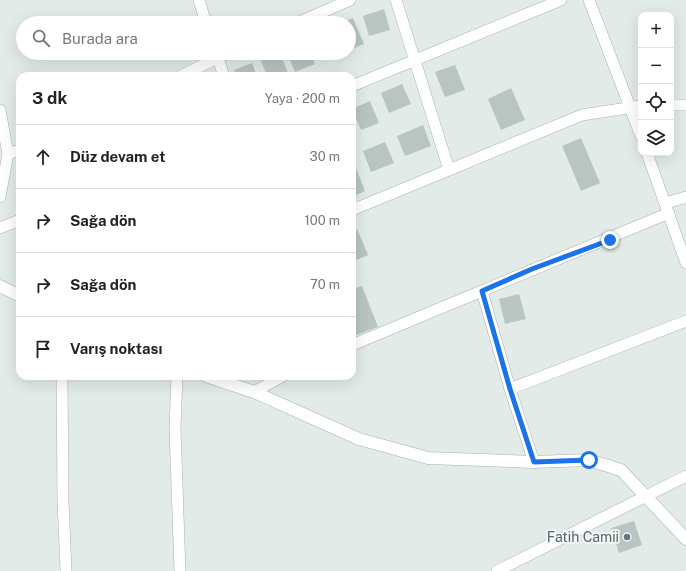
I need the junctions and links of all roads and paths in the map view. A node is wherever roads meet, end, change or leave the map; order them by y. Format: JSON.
{"nodes":[{"id":1,"x":199,"y":0,"type":"edge"},
{"id":2,"x":350,"y":0,"type":"edge"},
{"id":3,"x":396,"y":0,"type":"edge"},
{"id":4,"x":561,"y":0,"type":"edge"},
{"id":5,"x":589,"y":0,"type":"edge"},
{"id":6,"x":204,"y":16,"type":"edge"},
{"id":7,"x":313,"y":16,"type":"edge"},
{"id":8,"x":415,"y":59,"type":"junction"},
{"id":9,"x":209,"y":60,"type":"edge"},
{"id":10,"x":221,"y":60,"type":"edge"},
{"id":11,"x":188,"y":72,"type":"edge"},
{"id":12,"x":223,"y":72,"type":"edge"},
{"id":13,"x":356,"y":84,"type":"edge"},
{"id":14,"x":674,"y":105,"type":"edge"},
{"id":15,"x":686,"y":105,"type":"edge"},
{"id":16,"x":635,"y":106,"type":"edge"},
{"id":17,"x":0,"y":110,"type":"edge"},
{"id":18,"x":638,"y":121,"type":"edge"},
{"id":19,"x":16,"y":151,"type":"edge"},
{"id":20,"x":8,"y":154,"type":"junction"},
{"id":21,"x":648,"y":156,"type":"edge"},
{"id":22,"x":449,"y":170,"type":"junction"},
{"id":23,"x":0,"y":197,"type":"edge"},
{"id":24,"x":686,"y":197,"type":"edge"},
{"id":25,"x":356,"y":208,"type":"edge"},
{"id":26,"x":668,"y":208,"type":"junction"},
{"id":27,"x":16,"y":222,"type":"edge"},
{"id":28,"x":0,"y":228,"type":"edge"},
{"id":29,"x":686,"y":264,"type":"edge"},
{"id":30,"x":0,"y":286,"type":"edge"},
{"id":31,"x":482,"y":291,"type":"junction"},
{"id":32,"x":16,"y":294,"type":"edge"},
{"id":33,"x":686,"y":321,"type":"edge"},
{"id":34,"x":356,"y":343,"type":"edge"},
{"id":35,"x":62,"y":380,"type":"edge"},
{"id":36,"x":177,"y":380,"type":"edge"},
{"id":37,"x":218,"y":380,"type":"edge"},
{"id":38,"x":276,"y":380,"type":"edge"},
{"id":39,"x":510,"y":389,"type":"junction"},
{"id":40,"x":254,"y":392,"type":"junction"},
{"id":41,"x":534,"y":462,"type":"junction"},
{"id":42,"x":686,"y":476,"type":"edge"},
{"id":43,"x":646,"y":495,"type":"junction"},
{"id":44,"x":686,"y":539,"type":"edge"},
{"id":45,"x":66,"y":571,"type":"edge"},
{"id":46,"x":180,"y":571,"type":"edge"},
{"id":47,"x":497,"y":571,"type":"edge"}],
"edges":[{"from":1,"to":6,"type":"street"},
{"from":2,"to":7,"type":"street"},
{"from":3,"to":8,"type":"street"},
{"from":4,"to":8,"type":"street"},
{"from":5,"to":16,"type":"street"},
{"from":8,"to":13,"type":"street"},
{"from":8,"to":22,"type":"street"},
{"from":9,"to":11,"type":"street"},
{"from":10,"to":12,"type":"street"},
{"from":14,"to":15,"type":"street"},
{"from":16,"to":18,"type":"street"},
{"from":16,"to":22,"type":"street"},
{"from":17,"to":20,"type":"street"},
{"from":19,"to":20,"type":"street"},
{"from":20,"to":23,"type":"street"},
{"from":21,"to":26,"type":"street"},
{"from":22,"to":25,"type":"street"},
{"from":24,"to":26,"type":"street"},
{"from":26,"to":29,"type":"street"},
{"from":26,"to":31,"type":"street"},
{"from":27,"to":28,"type":"street"},
{"from":30,"to":32,"type":"street"},
{"from":31,"to":34,"type":"street"},
{"from":31,"to":39,"type":"street"},
{"from":33,"to":39,"type":"street"},
{"from":35,"to":45,"type":"street"},
{"from":36,"to":46,"type":"street"},
{"from":37,"to":40,"type":"street"},
{"from":38,"to":40,"type":"street"},
{"from":39,"to":41,"type":"street"},
{"from":40,"to":41,"type":"street"},
{"from":41,"to":43,"type":"street"},
{"from":42,"to":43,"type":"street"},
{"from":43,"to":44,"type":"street"},
{"from":43,"to":47,"type":"street"}]}
